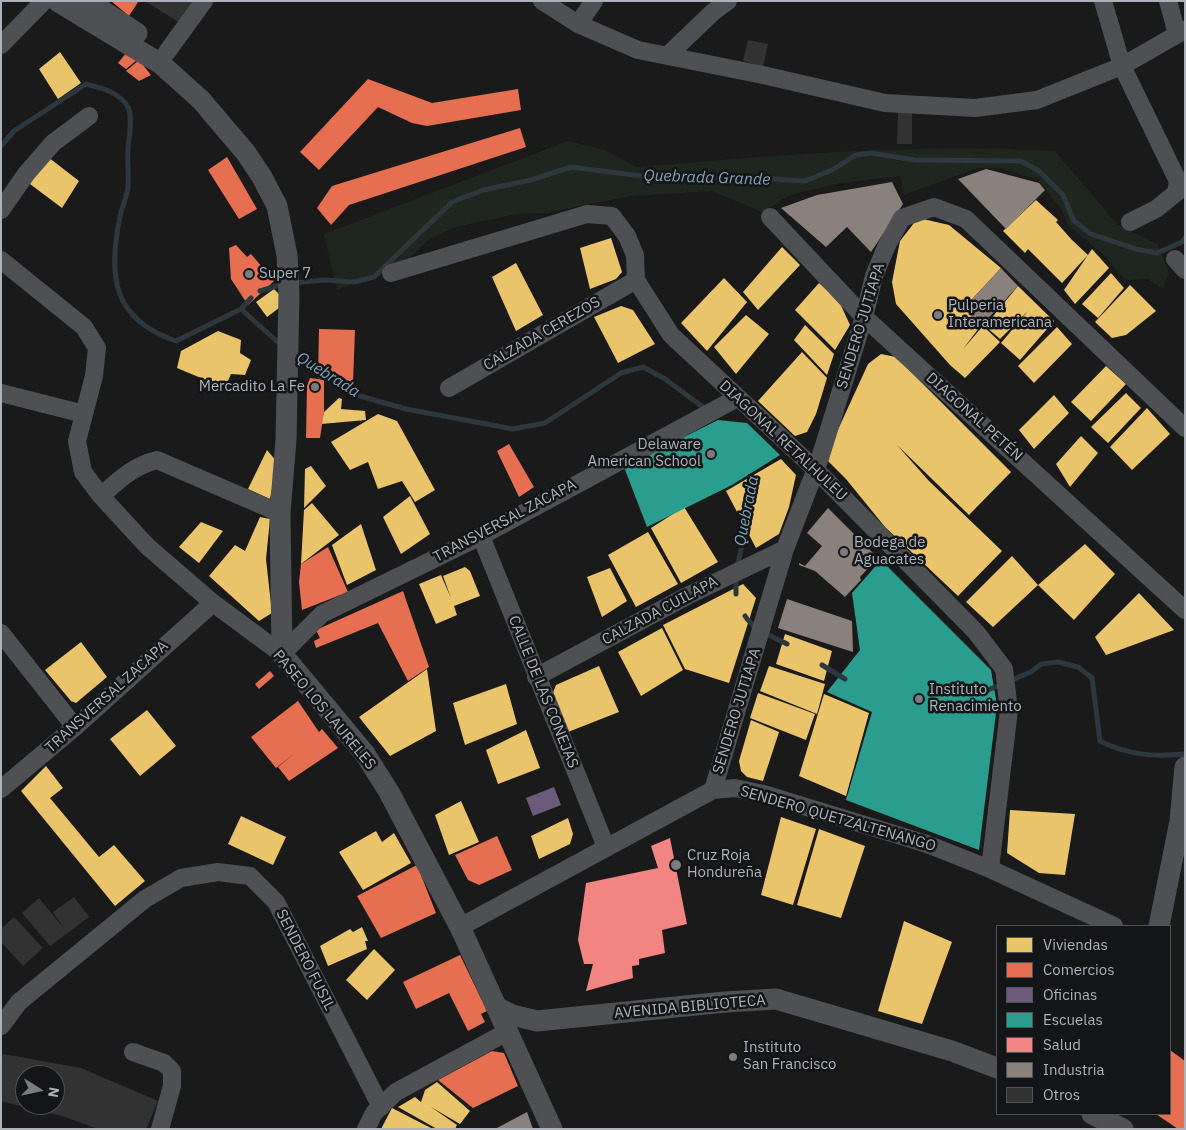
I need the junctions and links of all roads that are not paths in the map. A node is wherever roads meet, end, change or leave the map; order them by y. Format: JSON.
{"nodes":[{"id":1,"x":44,"y":1,"type":"edge"},
{"id":2,"x":57,"y":1,"type":"edge"},
{"id":3,"x":87,"y":1,"type":"edge"},
{"id":4,"x":204,"y":1,"type":"edge"},
{"id":5,"x":542,"y":1,"type":"edge"},
{"id":6,"x":594,"y":1,"type":"edge"},
{"id":7,"x":728,"y":1,"type":"edge"},
{"id":8,"x":1104,"y":1,"type":"edge"},
{"id":9,"x":1168,"y":1,"type":"edge"},
{"id":10,"x":578,"y":24,"type":"junction"},
{"id":11,"x":1181,"y":32,"type":"edge"},
{"id":12,"x":1,"y":45,"type":"edge"},
{"id":13,"x":167,"y":52,"type":"junction"},
{"id":14,"x":667,"y":56,"type":"junction"},
{"id":15,"x":1122,"y":66,"type":"junction"},
{"id":16,"x":89,"y":116,"type":"dead end"},
{"id":17,"x":1,"y":210,"type":"edge"},
{"id":18,"x":770,"y":218,"type":"dead end"},
{"id":19,"x":1130,"y":222,"type":"dead end"},
{"id":20,"x":293,"y":255,"type":"junction"},
{"id":21,"x":1,"y":260,"type":"edge"},
{"id":22,"x":391,"y":273,"type":"dead end"},
{"id":23,"x":636,"y":280,"type":"junction"},
{"id":24,"x":864,"y":317,"type":"junction"},
{"id":25,"x":449,"y":388,"type":"dead end"},
{"id":26,"x":1,"y":393,"type":"edge"},
{"id":27,"x":737,"y":398,"type":"junction"},
{"id":28,"x":84,"y":414,"type":"junction"},
{"id":29,"x":1185,"y":428,"type":"edge"},
{"id":30,"x":815,"y":469,"type":"junction"},
{"id":31,"x":101,"y":496,"type":"junction"},
{"id":32,"x":280,"y":514,"type":"junction"},
{"id":33,"x":481,"y":536,"type":"junction"},
{"id":34,"x":786,"y":550,"type":"junction"},
{"id":35,"x":213,"y":603,"type":"junction"},
{"id":36,"x":1185,"y":610,"type":"edge"},
{"id":37,"x":1,"y":633,"type":"edge"},
{"id":38,"x":282,"y":654,"type":"junction"},
{"id":39,"x":536,"y":678,"type":"junction"},
{"id":40,"x":75,"y":727,"type":"junction"},
{"id":41,"x":1185,"y":767,"type":"edge"},
{"id":42,"x":1,"y":789,"type":"edge"},
{"id":43,"x":713,"y":790,"type":"junction"},
{"id":44,"x":606,"y":847,"type":"junction"},
{"id":45,"x":990,"y":869,"type":"junction"},
{"id":46,"x":1112,"y":925,"type":"edge"},
{"id":47,"x":1159,"y":925,"type":"edge"},
{"id":48,"x":460,"y":927,"type":"junction"},
{"id":49,"x":496,"y":1007,"type":"junction"},
{"id":50,"x":537,"y":1021,"type":"junction"},
{"id":51,"x":1,"y":1026,"type":"edge"},
{"id":52,"x":506,"y":1032,"type":"junction"},
{"id":53,"x":133,"y":1052,"type":"dead end"},
{"id":54,"x":517,"y":1054,"type":"junction"},
{"id":55,"x":996,"y":1068,"type":"edge"},
{"id":56,"x":381,"y":1106,"type":"junction"},
{"id":57,"x":160,"y":1129,"type":"edge"},
{"id":58,"x":366,"y":1129,"type":"edge"},
{"id":59,"x":552,"y":1129,"type":"edge"}],
"edges":[{"from":1,"to":12,"type":"street"},
{"from":2,"to":20,"type":"street"},
{"from":3,"to":13,"type":"street"},
{"from":4,"to":13,"type":"street"},
{"from":5,"to":10,"type":"street"},
{"from":6,"to":10,"type":"street"},
{"from":7,"to":14,"type":"street"},
{"from":8,"to":15,"type":"street"},
{"from":9,"to":11,"type":"street"},
{"from":10,"to":14,"type":"street"},
{"from":11,"to":15,"type":"street"},
{"from":13,"to":20,"type":"street"},
{"from":14,"to":15,"type":"street"},
{"from":15,"to":19,"type":"street"},
{"from":16,"to":17,"type":"street"},
{"from":18,"to":24,"type":"street","name":"DIAGONAL PETÉN"},
{"from":20,"to":32,"type":"street"},
{"from":21,"to":28,"type":"street","name":"PASEO LOS LAURELES"},
{"from":22,"to":23,"type":"street"},
{"from":23,"to":25,"type":"street","name":"CALZADA CEREZOS"},
{"from":23,"to":27,"type":"street","name":"DIAGONAL RETALHULEU"},
{"from":24,"to":29,"type":"street","name":"SENDERO JUTIAPA"},
{"from":24,"to":30,"type":"street","name":"SENDERO JUTIAPA"},
{"from":24,"to":36,"type":"street","name":"DIAGONAL PETÉN"},
{"from":26,"to":28,"type":"street"},
{"from":27,"to":30,"type":"street","name":"DIAGONAL RETALHULEU"},
{"from":27,"to":33,"type":"street","name":"TRANSVERSAL ZACAPA"},
{"from":28,"to":31,"type":"street","name":"PASEO LOS LAURELES"},
{"from":30,"to":34,"type":"street","name":"SENDERO JUTIAPA"},
{"from":30,"to":45,"type":"street","name":"DIAGONAL RETALHULEU"},
{"from":31,"to":32,"type":"street"},
{"from":31,"to":35,"type":"street","name":"PASEO LOS LAURELES"},
{"from":32,"to":38,"type":"street"},
{"from":33,"to":38,"type":"street","name":"TRANSVERSAL ZACAPA"},
{"from":33,"to":39,"type":"street","name":"CALLE DE LAS CONEJAS"},
{"from":34,"to":39,"type":"street","name":"CALZADA CUILAPA"},
{"from":34,"to":43,"type":"street","name":"SENDERO JUTIAPA"},
{"from":35,"to":38,"type":"street","name":"PASEO LOS LAURELES"},
{"from":35,"to":40,"type":"street","name":"TRANSVERSAL ZACAPA"},
{"from":37,"to":40,"type":"street"},
{"from":38,"to":48,"type":"street","name":"PASEO LOS LAURELES"},
{"from":39,"to":44,"type":"street","name":"CALLE DE LAS CONEJAS"},
{"from":40,"to":42,"type":"street","name":"TRANSVERSAL ZACAPA"},
{"from":41,"to":47,"type":"street"},
{"from":43,"to":44,"type":"street","name":"SENDERO QUETZALTENANGO"},
{"from":43,"to":45,"type":"street","name":"SENDERO QUETZALTENANGO"},
{"from":44,"to":48,"type":"street","name":"SENDERO QUETZALTENANGO"},
{"from":45,"to":46,"type":"street","name":"SENDERO QUETZALTENANGO"},
{"from":48,"to":49,"type":"street","name":"PASEO LOS LAURELES"},
{"from":49,"to":50,"type":"street","name":"AVENIDA BIBLIOTECA"},
{"from":49,"to":52,"type":"street","name":"PASEO LOS LAURELES"},
{"from":50,"to":54,"type":"street"},
{"from":50,"to":55,"type":"street","name":"AVENIDA BIBLIOTECA"},
{"from":51,"to":56,"type":"street","name":"SENDERO FUSIL"},
{"from":52,"to":54,"type":"street","name":"PASEO LOS LAURELES"},
{"from":52,"to":56,"type":"street"},
{"from":53,"to":57,"type":"street"},
{"from":54,"to":59,"type":"street","name":"PASEO LOS LAURELES"},
{"from":56,"to":58,"type":"street"}]}
